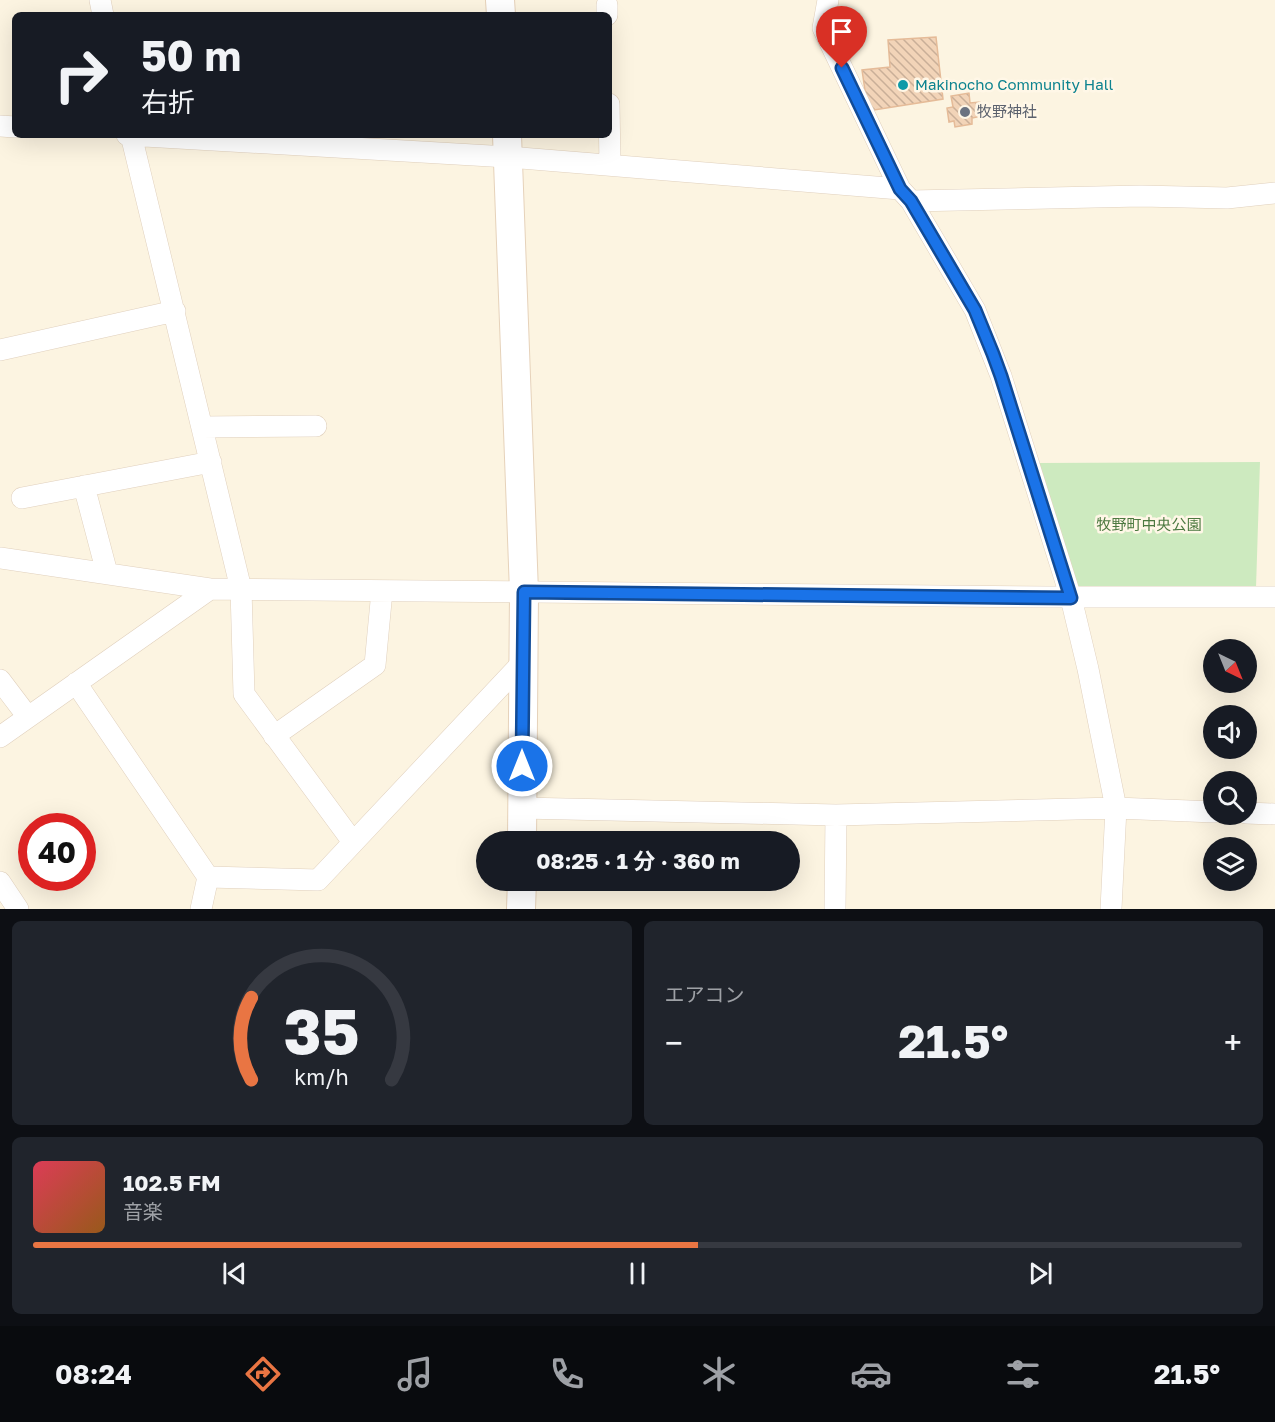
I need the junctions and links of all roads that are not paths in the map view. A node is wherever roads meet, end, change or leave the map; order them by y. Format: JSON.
{"nodes":[{"id":1,"x":828,"y":0,"type":"edge"},
{"id":2,"x":131,"y":138,"type":"edge"},
{"id":3,"x":232,"y":138,"type":"edge"},
{"id":4,"x":610,"y":138,"type":"edge"},
{"id":5,"x":335,"y":141,"type":"edge"},
{"id":6,"x":508,"y":146,"type":"edge"},
{"id":7,"x":610,"y":165,"type":"junction"},
{"id":8,"x":1275,"y":193,"type":"edge"},
{"id":9,"x":905,"y":195,"type":"junction"},
{"id":10,"x":175,"y":311,"type":"junction"},
{"id":11,"x":0,"y":350,"type":"edge"},
{"id":12,"x":316,"y":426,"type":"dead end"},
{"id":13,"x":202,"y":427,"type":"junction"},
{"id":14,"x":211,"y":462,"type":"junction"},
{"id":15,"x":84,"y":486,"type":"junction"},
{"id":16,"x":22,"y":498,"type":"dead end"},
{"id":17,"x":0,"y":558,"type":"edge"},
{"id":18,"x":107,"y":573,"type":"junction"},
{"id":19,"x":210,"y":589,"type":"junction"},
{"id":20,"x":241,"y":590,"type":"junction"},
{"id":21,"x":382,"y":591,"type":"junction"},
{"id":22,"x":524,"y":592,"type":"junction"},
{"id":23,"x":1275,"y":597,"type":"edge"},
{"id":24,"x":1071,"y":598,"type":"junction"},
{"id":25,"x":523,"y":662,"type":"junction"},
{"id":26,"x":0,"y":680,"type":"edge"},
{"id":27,"x":76,"y":683,"type":"junction"},
{"id":28,"x":28,"y":717,"type":"junction"},
{"id":29,"x":274,"y":736,"type":"junction"},
{"id":30,"x":0,"y":737,"type":"edge"},
{"id":31,"x":522,"y":808,"type":"junction"},
{"id":32,"x":1116,"y":808,"type":"junction"},
{"id":33,"x":1203,"y":812,"type":"edge"},
{"id":34,"x":1257,"y":813,"type":"edge"},
{"id":35,"x":1275,"y":814,"type":"edge"},
{"id":36,"x":837,"y":815,"type":"junction"},
{"id":37,"x":522,"y":831,"type":"edge"},
{"id":38,"x":353,"y":842,"type":"junction"},
{"id":39,"x":208,"y":877,"type":"junction"},
{"id":40,"x":0,"y":882,"type":"edge"},
{"id":41,"x":522,"y":891,"type":"edge"},
{"id":42,"x":18,"y":909,"type":"edge"},
{"id":43,"x":201,"y":909,"type":"edge"},
{"id":44,"x":521,"y":909,"type":"edge"},
{"id":45,"x":835,"y":909,"type":"edge"},
{"id":46,"x":1111,"y":909,"type":"edge"}],
"edges":[{"from":1,"to":9,"type":"street"},
{"from":2,"to":10,"type":"street"},
{"from":3,"to":5,"type":"street"},
{"from":4,"to":7,"type":"street"},
{"from":5,"to":6,"type":"street"},
{"from":6,"to":7,"type":"street"},
{"from":6,"to":22,"type":"street"},
{"from":7,"to":9,"type":"street"},
{"from":8,"to":9,"type":"street"},
{"from":9,"to":24,"type":"street"},
{"from":10,"to":11,"type":"street"},
{"from":10,"to":13,"type":"street"},
{"from":12,"to":13,"type":"street"},
{"from":13,"to":14,"type":"street"},
{"from":14,"to":15,"type":"street"},
{"from":14,"to":20,"type":"street"},
{"from":15,"to":16,"type":"street"},
{"from":15,"to":18,"type":"street"},
{"from":17,"to":18,"type":"street"},
{"from":18,"to":19,"type":"street"},
{"from":19,"to":20,"type":"street"},
{"from":19,"to":27,"type":"street"},
{"from":20,"to":21,"type":"street"},
{"from":20,"to":29,"type":"street"},
{"from":21,"to":22,"type":"street"},
{"from":21,"to":29,"type":"street"},
{"from":22,"to":24,"type":"street"},
{"from":22,"to":25,"type":"street"},
{"from":23,"to":24,"type":"street"},
{"from":24,"to":32,"type":"street"},
{"from":25,"to":31,"type":"street"},
{"from":25,"to":38,"type":"street"},
{"from":26,"to":28,"type":"street"},
{"from":27,"to":28,"type":"street"},
{"from":27,"to":39,"type":"street"},
{"from":28,"to":30,"type":"street"},
{"from":29,"to":38,"type":"street"},
{"from":31,"to":36,"type":"street"},
{"from":31,"to":37,"type":"street"},
{"from":32,"to":33,"type":"street"},
{"from":32,"to":36,"type":"street"},
{"from":32,"to":46,"type":"street"},
{"from":34,"to":35,"type":"street"},
{"from":36,"to":45,"type":"street"},
{"from":38,"to":39,"type":"street"},
{"from":39,"to":43,"type":"street"},
{"from":40,"to":42,"type":"street"},
{"from":41,"to":44,"type":"street"}]}
